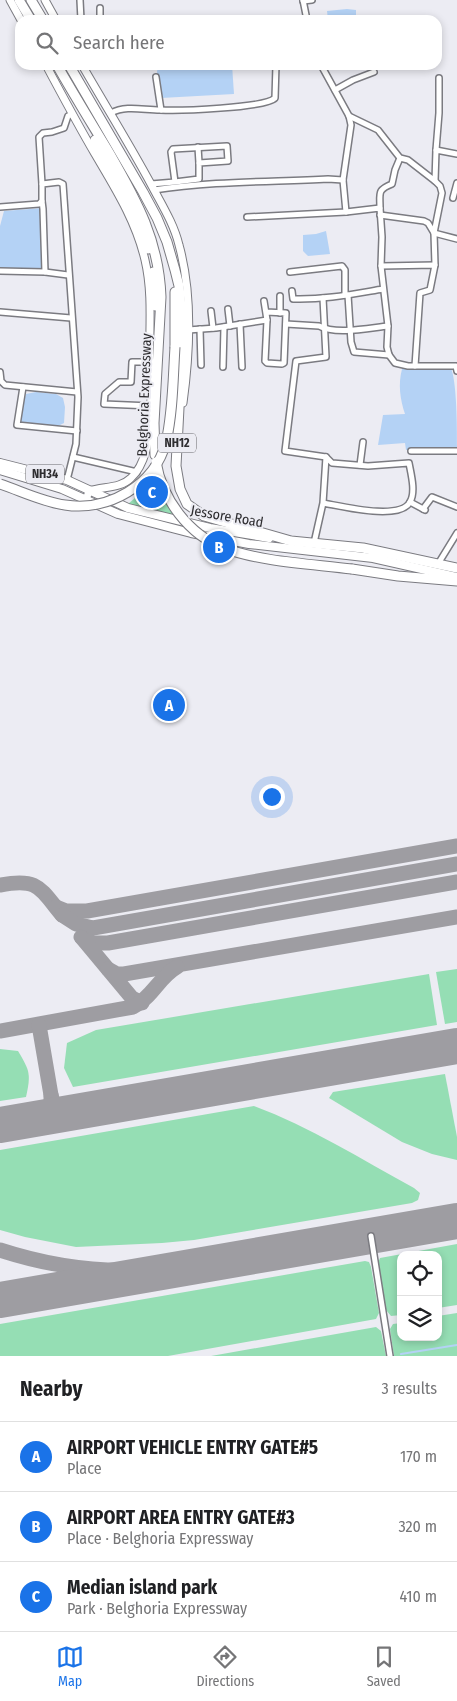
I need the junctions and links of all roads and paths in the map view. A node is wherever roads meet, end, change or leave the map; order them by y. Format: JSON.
{"nodes":[{"id":1,"x":10,"y":0,"type":"edge"},
{"id":2,"x":19,"y":0,"type":"edge"},
{"id":3,"x":31,"y":0,"type":"edge"},
{"id":4,"x":45,"y":0,"type":"edge"},
{"id":5,"x":80,"y":0,"type":"edge"},
{"id":6,"x":312,"y":0,"type":"edge"},
{"id":7,"x":303,"y":1,"type":"edge"},
{"id":8,"x":100,"y":8,"type":"dead end"},
{"id":9,"x":18,"y":15,"type":"edge"},
{"id":10,"x":28,"y":15,"type":"edge"},
{"id":11,"x":40,"y":15,"type":"edge"},
{"id":12,"x":53,"y":15,"type":"edge"},
{"id":13,"x":81,"y":15,"type":"edge"},
{"id":14,"x":100,"y":15,"type":"edge"},
{"id":15,"x":306,"y":15,"type":"edge"},
{"id":16,"x":49,"y":70,"type":"edge"},
{"id":17,"x":59,"y":70,"type":"edge"},
{"id":18,"x":71,"y":70,"type":"edge"},
{"id":19,"x":85,"y":70,"type":"edge"},
{"id":20,"x":276,"y":70,"type":"edge"},
{"id":21,"x":324,"y":70,"type":"edge"},
{"id":22,"x":374,"y":72,"type":"dead end"},
{"id":23,"x":156,"y":77,"type":"dead end"},
{"id":24,"x":439,"y":78,"type":"dead end"},
{"id":25,"x":335,"y":90,"type":"junction"},
{"id":26,"x":82,"y":107,"type":"junction"},
{"id":27,"x":161,"y":110,"type":"junction"},
{"id":28,"x":114,"y":112,"type":"junction"},
{"id":29,"x":72,"y":114,"type":"junction"},
{"id":30,"x":349,"y":116,"type":"junction"},
{"id":31,"x":198,"y":147,"type":"junction"},
{"id":32,"x":436,"y":150,"type":"junction"},
{"id":33,"x":457,"y":154,"type":"edge"},
{"id":34,"x":400,"y":158,"type":"junction"},
{"id":35,"x":199,"y":163,"type":"junction"},
{"id":36,"x":343,"y":180,"type":"junction"},
{"id":37,"x":435,"y":181,"type":"junction"},
{"id":38,"x":175,"y":182,"type":"junction"},
{"id":39,"x":457,"y":183,"type":"edge"},
{"id":40,"x":42,"y":184,"type":"junction"},
{"id":41,"x":152,"y":187,"type":"junction"},
{"id":42,"x":453,"y":198,"type":"dead end"},
{"id":43,"x":42,"y":201,"type":"junction"},
{"id":44,"x":0,"y":207,"type":"edge"},
{"id":45,"x":380,"y":208,"type":"junction"},
{"id":46,"x":346,"y":212,"type":"junction"},
{"id":47,"x":380,"y":215,"type":"junction"},
{"id":48,"x":247,"y":217,"type":"dead end"},
{"id":49,"x":434,"y":233,"type":"junction"},
{"id":50,"x":457,"y":238,"type":"edge"},
{"id":51,"x":435,"y":265,"type":"junction"},
{"id":52,"x":381,"y":266,"type":"junction"},
{"id":53,"x":175,"y":270,"type":"junction"},
{"id":54,"x":0,"y":271,"type":"edge"},
{"id":55,"x":45,"y":272,"type":"junction"},
{"id":56,"x":290,"y":272,"type":"dead end"},
{"id":57,"x":68,"y":275,"type":"junction"},
{"id":58,"x":383,"y":288,"type":"junction"},
{"id":59,"x":292,"y":291,"type":"dead end"},
{"id":60,"x":347,"y":295,"type":"junction"},
{"id":61,"x":280,"y":296,"type":"dead end"},
{"id":62,"x":323,"y":298,"type":"junction"},
{"id":63,"x":264,"y":301,"type":"dead end"},
{"id":64,"x":228,"y":309,"type":"dead end"},
{"id":65,"x":211,"y":311,"type":"dead end"},
{"id":66,"x":0,"y":312,"type":"edge"},
{"id":67,"x":266,"y":312,"type":"junction"},
{"id":68,"x":280,"y":313,"type":"junction"},
{"id":69,"x":71,"y":318,"type":"junction"},
{"id":70,"x":267,"y":320,"type":"junction"},
{"id":71,"x":240,"y":324,"type":"junction"},
{"id":72,"x":286,"y":324,"type":"junction"},
{"id":73,"x":227,"y":326,"type":"junction"},
{"id":74,"x":388,"y":326,"type":"junction"},
{"id":75,"x":213,"y":328,"type":"junction"},
{"id":76,"x":324,"y":328,"type":"junction"},
{"id":77,"x":200,"y":329,"type":"junction"},
{"id":78,"x":188,"y":330,"type":"junction"},
{"id":79,"x":350,"y":330,"type":"junction"},
{"id":80,"x":389,"y":355,"type":"junction"},
{"id":81,"x":150,"y":362,"type":"junction"},
{"id":82,"x":201,"y":365,"type":"dead end"},
{"id":83,"x":415,"y":366,"type":"junction"},
{"id":84,"x":224,"y":367,"type":"dead end"},
{"id":85,"x":242,"y":367,"type":"dead end"},
{"id":86,"x":457,"y":371,"type":"edge"},
{"id":87,"x":0,"y":372,"type":"edge"},
{"id":88,"x":23,"y":387,"type":"junction"},
{"id":89,"x":77,"y":392,"type":"junction"},
{"id":90,"x":151,"y":404,"type":"junction"},
{"id":91,"x":178,"y":428,"type":"junction"},
{"id":92,"x":77,"y":431,"type":"junction"},
{"id":93,"x":363,"y":442,"type":"dead end"},
{"id":94,"x":411,"y":451,"type":"dead end"},
{"id":95,"x":457,"y":451,"type":"edge"},
{"id":96,"x":73,"y":457,"type":"junction"},
{"id":97,"x":326,"y":457,"type":"junction"},
{"id":98,"x":0,"y":463,"type":"edge"},
{"id":99,"x":360,"y":465,"type":"junction"},
{"id":100,"x":0,"y":470,"type":"edge"},
{"id":101,"x":137,"y":472,"type":"junction"},
{"id":102,"x":67,"y":480,"type":"junction"},
{"id":103,"x":0,"y":484,"type":"edge"},
{"id":104,"x":89,"y":491,"type":"junction"},
{"id":105,"x":86,"y":500,"type":"junction"},
{"id":106,"x":410,"y":502,"type":"junction"},
{"id":107,"x":323,"y":503,"type":"junction"},
{"id":108,"x":457,"y":507,"type":"edge"},
{"id":109,"x":457,"y":533,"type":"edge"},
{"id":110,"x":291,"y":541,"type":"junction"},
{"id":111,"x":314,"y":544,"type":"junction"},
{"id":112,"x":436,"y":568,"type":"junction"},
{"id":113,"x":457,"y":568,"type":"edge"},
{"id":114,"x":457,"y":577,"type":"edge"},
{"id":115,"x":457,"y":581,"type":"edge"},
{"id":116,"x":371,"y":1236,"type":"dead end"},
{"id":117,"x":390,"y":1356,"type":"edge"}],
"edges":[{"from":1,"to":9,"type":"street"},
{"from":2,"to":10,"type":"highway"},
{"from":3,"to":11,"type":"highway"},
{"from":4,"to":12,"type":"street"},
{"from":5,"to":13,"type":"street"},
{"from":6,"to":7,"type":"street"},
{"from":7,"to":15,"type":"street"},
{"from":8,"to":14,"type":"street"},
{"from":16,"to":29,"type":"street"},
{"from":17,"to":26,"type":"highway","name":"Belghoria Expressway","number":"NH12"},
{"from":18,"to":53,"type":"highway","number":"NH12"},
{"from":19,"to":28,"type":"street"},
{"from":20,"to":27,"type":"street"},
{"from":21,"to":25,"type":"street"},
{"from":22,"to":25,"type":"street"},
{"from":23,"to":27,"type":"street"},
{"from":24,"to":32,"type":"street"},
{"from":25,"to":30,"type":"street"},
{"from":26,"to":90,"type":"highway"},
{"from":26,"to":115,"type":"highway","name":"Belghoria Expressway","number":"NH12","bridge":true},
{"from":27,"to":28,"type":"street"},
{"from":28,"to":41,"type":"street"},
{"from":29,"to":40,"type":"street"},
{"from":29,"to":81,"type":"street"},
{"from":30,"to":34,"type":"street"},
{"from":30,"to":36,"type":"street"},
{"from":31,"to":35,"type":"street"},
{"from":31,"to":35,"type":"street"},
{"from":31,"to":38,"type":"street"},
{"from":32,"to":33,"type":"street"},
{"from":32,"to":37,"type":"street"},
{"from":34,"to":37,"type":"street"},
{"from":34,"to":45,"type":"street"},
{"from":35,"to":38,"type":"street"},
{"from":36,"to":41,"type":"street"},
{"from":36,"to":46,"type":"street"},
{"from":37,"to":49,"type":"street"},
{"from":38,"to":41,"type":"street"},
{"from":39,"to":42,"type":"street"},
{"from":40,"to":43,"type":"street"},
{"from":40,"to":57,"type":"street"},
{"from":41,"to":78,"type":"street"},
{"from":43,"to":44,"type":"street"},
{"from":43,"to":55,"type":"street"},
{"from":45,"to":46,"type":"street"},
{"from":45,"to":47,"type":"street"},
{"from":46,"to":48,"type":"street"},
{"from":47,"to":49,"type":"street"},
{"from":47,"to":52,"type":"street"},
{"from":49,"to":50,"type":"street"},
{"from":49,"to":51,"type":"street"},
{"from":51,"to":52,"type":"street"},
{"from":51,"to":83,"type":"street"},
{"from":52,"to":58,"type":"street"},
{"from":53,"to":91,"type":"highway","number":"NH12"},
{"from":53,"to":103,"type":"highway","bridge":true},
{"from":54,"to":55,"type":"street"},
{"from":55,"to":57,"type":"street"},
{"from":56,"to":60,"type":"street"},
{"from":57,"to":69,"type":"street"},
{"from":58,"to":60,"type":"street"},
{"from":58,"to":74,"type":"street"},
{"from":59,"to":62,"type":"street"},
{"from":60,"to":62,"type":"street"},
{"from":60,"to":79,"type":"street"},
{"from":61,"to":68,"type":"street"},
{"from":62,"to":76,"type":"street"},
{"from":63,"to":67,"type":"street"},
{"from":64,"to":73,"type":"street"},
{"from":65,"to":75,"type":"street"},
{"from":66,"to":69,"type":"street"},
{"from":67,"to":68,"type":"street"},
{"from":67,"to":70,"type":"street"},
{"from":68,"to":72,"type":"street"},
{"from":69,"to":89,"type":"street"},
{"from":70,"to":71,"type":"street"},
{"from":70,"to":72,"type":"street"},
{"from":71,"to":73,"type":"street"},
{"from":71,"to":85,"type":"street"},
{"from":72,"to":76,"type":"street"},
{"from":73,"to":75,"type":"street"},
{"from":73,"to":84,"type":"street"},
{"from":74,"to":79,"type":"street"},
{"from":74,"to":80,"type":"street"},
{"from":75,"to":77,"type":"street"},
{"from":76,"to":79,"type":"street"},
{"from":76,"to":97,"type":"street"},
{"from":77,"to":78,"type":"street"},
{"from":77,"to":82,"type":"street"},
{"from":78,"to":91,"type":"street"},
{"from":79,"to":80,"type":"street"},
{"from":80,"to":83,"type":"street"},
{"from":81,"to":90,"type":"street"},
{"from":81,"to":90,"type":"street"},
{"from":83,"to":86,"type":"street"},
{"from":87,"to":88,"type":"street"},
{"from":88,"to":89,"type":"street"},
{"from":88,"to":92,"type":"street"},
{"from":89,"to":92,"type":"street"},
{"from":90,"to":101,"type":"street"},
{"from":91,"to":110,"type":"highway","number":"NH12"},
{"from":92,"to":96,"type":"street"},
{"from":93,"to":99,"type":"street"},
{"from":94,"to":95,"type":"street"},
{"from":96,"to":101,"type":"street"},
{"from":96,"to":102,"type":"street"},
{"from":97,"to":99,"type":"street"},
{"from":97,"to":107,"type":"street"},
{"from":98,"to":102,"type":"main road","name":"Jessore Road","number":"NH34"},
{"from":99,"to":106,"type":"street"},
{"from":100,"to":105,"type":"main road"},
{"from":101,"to":104,"type":"street"},
{"from":102,"to":104,"type":"main road","name":"Jessore Road","number":"NH34"},
{"from":104,"to":105,"type":"street"},
{"from":104,"to":110,"type":"main road","name":"Jessore Road","number":"NH34"},
{"from":105,"to":112,"type":"main road"},
{"from":106,"to":107,"type":"street"},
{"from":106,"to":108,"type":"street"},
{"from":107,"to":111,"type":"street"},
{"from":109,"to":112,"type":"street"},
{"from":110,"to":111,"type":"highway","name":"Jessore Road","number":"NH12"},
{"from":111,"to":112,"type":"highway","name":"Jessore Road","number":"NH12"},
{"from":112,"to":113,"type":"highway","name":"Jessore Road","number":"NH12"},
{"from":112,"to":114,"type":"main road"},
{"from":116,"to":117,"type":"street"}]}
